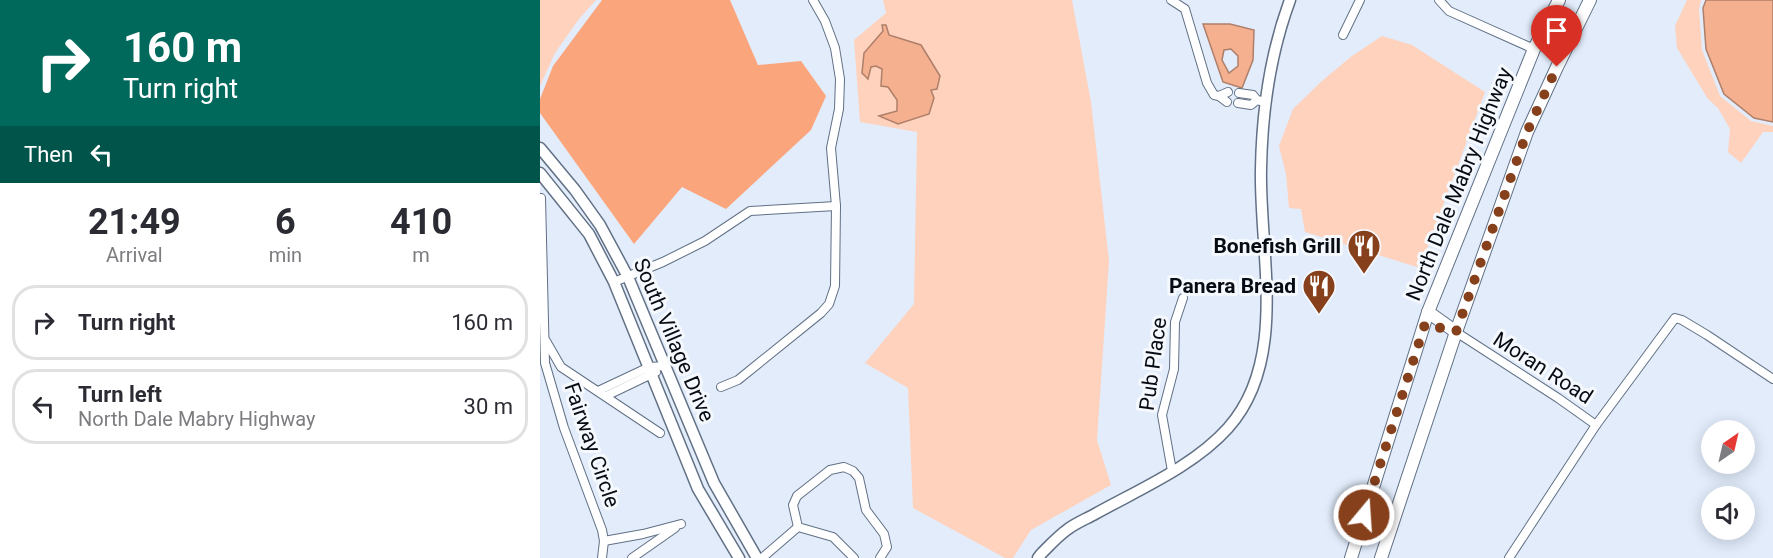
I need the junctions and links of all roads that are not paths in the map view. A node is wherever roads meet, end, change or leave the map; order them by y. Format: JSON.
{"nodes":[{"id":1,"x":813,"y":0,"type":"edge"},
{"id":2,"x":1170,"y":0,"type":"edge"},
{"id":3,"x":1290,"y":0,"type":"edge"},
{"id":4,"x":1360,"y":0,"type":"edge"},
{"id":5,"x":1440,"y":0,"type":"edge"},
{"id":6,"x":1559,"y":0,"type":"edge"},
{"id":7,"x":1590,"y":0,"type":"edge"},
{"id":8,"x":1343,"y":35,"type":"dead end"},
{"id":9,"x":1534,"y":49,"type":"junction"},
{"id":10,"x":1228,"y":92,"type":"dead end"},
{"id":11,"x":1239,"y":93,"type":"dead end"},
{"id":12,"x":1219,"y":96,"type":"junction"},
{"id":13,"x":1261,"y":101,"type":"junction"},
{"id":14,"x":1227,"y":102,"type":"dead end"},
{"id":15,"x":1238,"y":103,"type":"dead end"},
{"id":16,"x":540,"y":148,"type":"edge"},
{"id":17,"x":540,"y":172,"type":"edge"},
{"id":18,"x":541,"y":198,"type":"edge"},
{"id":19,"x":836,"y":206,"type":"junction"},
{"id":20,"x":628,"y":277,"type":"junction"},
{"id":21,"x":614,"y":282,"type":"junction"},
{"id":22,"x":1183,"y":298,"type":"dead end"},
{"id":23,"x":1427,"y":318,"type":"junction"},
{"id":24,"x":1456,"y":332,"type":"junction"},
{"id":25,"x":545,"y":339,"type":"junction"},
{"id":26,"x":561,"y":366,"type":"junction"},
{"id":27,"x":666,"y":366,"type":"junction"},
{"id":28,"x":650,"y":371,"type":"junction"},
{"id":29,"x":549,"y":374,"type":"junction"},
{"id":30,"x":1773,"y":379,"type":"edge"},
{"id":31,"x":721,"y":387,"type":"dead end"},
{"id":32,"x":598,"y":391,"type":"junction"},
{"id":33,"x":606,"y":396,"type":"junction"},
{"id":34,"x":1596,"y":425,"type":"junction"},
{"id":35,"x":660,"y":433,"type":"dead end"},
{"id":36,"x":1172,"y":471,"type":"junction"},
{"id":37,"x":798,"y":527,"type":"junction"},
{"id":38,"x":604,"y":541,"type":"junction"},
{"id":39,"x":602,"y":558,"type":"edge"},
{"id":40,"x":632,"y":558,"type":"edge"},
{"id":41,"x":739,"y":558,"type":"edge"},
{"id":42,"x":758,"y":558,"type":"edge"},
{"id":43,"x":762,"y":558,"type":"edge"},
{"id":44,"x":854,"y":558,"type":"edge"},
{"id":45,"x":880,"y":558,"type":"edge"},
{"id":46,"x":1038,"y":558,"type":"edge"},
{"id":47,"x":1351,"y":558,"type":"edge"},
{"id":48,"x":1381,"y":558,"type":"edge"},
{"id":49,"x":1509,"y":558,"type":"edge"}],
"edges":[{"from":1,"to":19,"type":"street"},
{"from":2,"to":12,"type":"street"},
{"from":3,"to":13,"type":"street"},
{"from":4,"to":8,"type":"street"},
{"from":5,"to":9,"type":"street"},
{"from":6,"to":9,"type":"main road","name":"North Dale Mabry Highway"},
{"from":7,"to":24,"type":"main road","name":"North Dale Mabry Highway"},
{"from":9,"to":23,"type":"main road","name":"North Dale Mabry Highway"},
{"from":10,"to":12,"type":"street"},
{"from":11,"to":13,"type":"street"},
{"from":12,"to":14,"type":"street"},
{"from":13,"to":15,"type":"street"},
{"from":13,"to":36,"type":"street"},
{"from":16,"to":20,"type":"street","name":"South Village Drive"},
{"from":17,"to":21,"type":"street","name":"South Village Drive"},
{"from":18,"to":25,"type":"street"},
{"from":19,"to":20,"type":"street"},
{"from":19,"to":31,"type":"street"},
{"from":20,"to":21,"type":"street"},
{"from":20,"to":27,"type":"street","name":"South Village Drive"},
{"from":21,"to":28,"type":"street","name":"South Village Drive"},
{"from":22,"to":36,"type":"street","name":"Pub Place"},
{"from":23,"to":24,"type":"main road"},
{"from":23,"to":47,"type":"main road","name":"North Dale Mabry Highway"},
{"from":24,"to":34,"type":"street","name":"Moran Road"},
{"from":24,"to":48,"type":"main road","name":"North Dale Mabry Highway"},
{"from":25,"to":26,"type":"street"},
{"from":25,"to":29,"type":"street"},
{"from":26,"to":29,"type":"street","name":"Fairway Circle"},
{"from":26,"to":32,"type":"street"},
{"from":27,"to":28,"type":"street"},
{"from":27,"to":42,"type":"street","name":"South Village Drive"},
{"from":28,"to":32,"type":"street"},
{"from":28,"to":33,"type":"street"},
{"from":28,"to":41,"type":"street","name":"South Village Drive"},
{"from":29,"to":38,"type":"street","name":"Fairway Circle"},
{"from":30,"to":34,"type":"street"},
{"from":32,"to":33,"type":"street"},
{"from":33,"to":35,"type":"street"},
{"from":34,"to":49,"type":"street","name":"Moran Road"},
{"from":36,"to":46,"type":"street"},
{"from":37,"to":43,"type":"street"},
{"from":37,"to":44,"type":"street"},
{"from":37,"to":45,"type":"street"},
{"from":38,"to":39,"type":"street","name":"Fairway Circle"},
{"from":38,"to":40,"type":"street","name":"Fairway Circle"}]}
